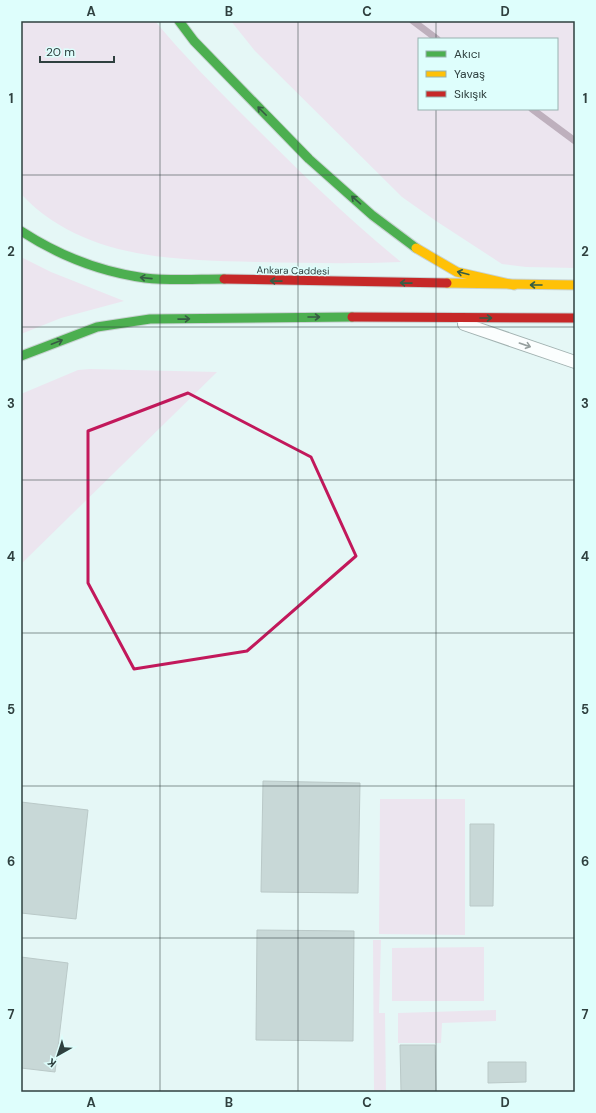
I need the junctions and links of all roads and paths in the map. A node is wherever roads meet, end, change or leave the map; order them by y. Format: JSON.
{"nodes":[{"id":1,"x":179,"y":21,"type":"edge"},
{"id":2,"x":21,"y":232,"type":"edge"},
{"id":3,"x":514,"y":285,"type":"junction"},
{"id":4,"x":575,"y":285,"type":"edge"},
{"id":5,"x":448,"y":318,"type":"junction"},
{"id":6,"x":575,"y":318,"type":"edge"},
{"id":7,"x":21,"y":356,"type":"edge"},
{"id":8,"x":575,"y":362,"type":"edge"}],
"edges":[{"from":3,"to":1,"type":"main road","one_way":true},
{"from":3,"to":2,"type":"main road","name":"Ankara Caddesi","one_way":true},
{"from":4,"to":3,"type":"main road","name":"Ankara Caddesi","one_way":true},
{"from":5,"to":6,"type":"main road","one_way":true},
{"from":7,"to":5,"type":"main road","one_way":true},
{"from":5,"to":8,"type":"lane","one_way":true}]}
